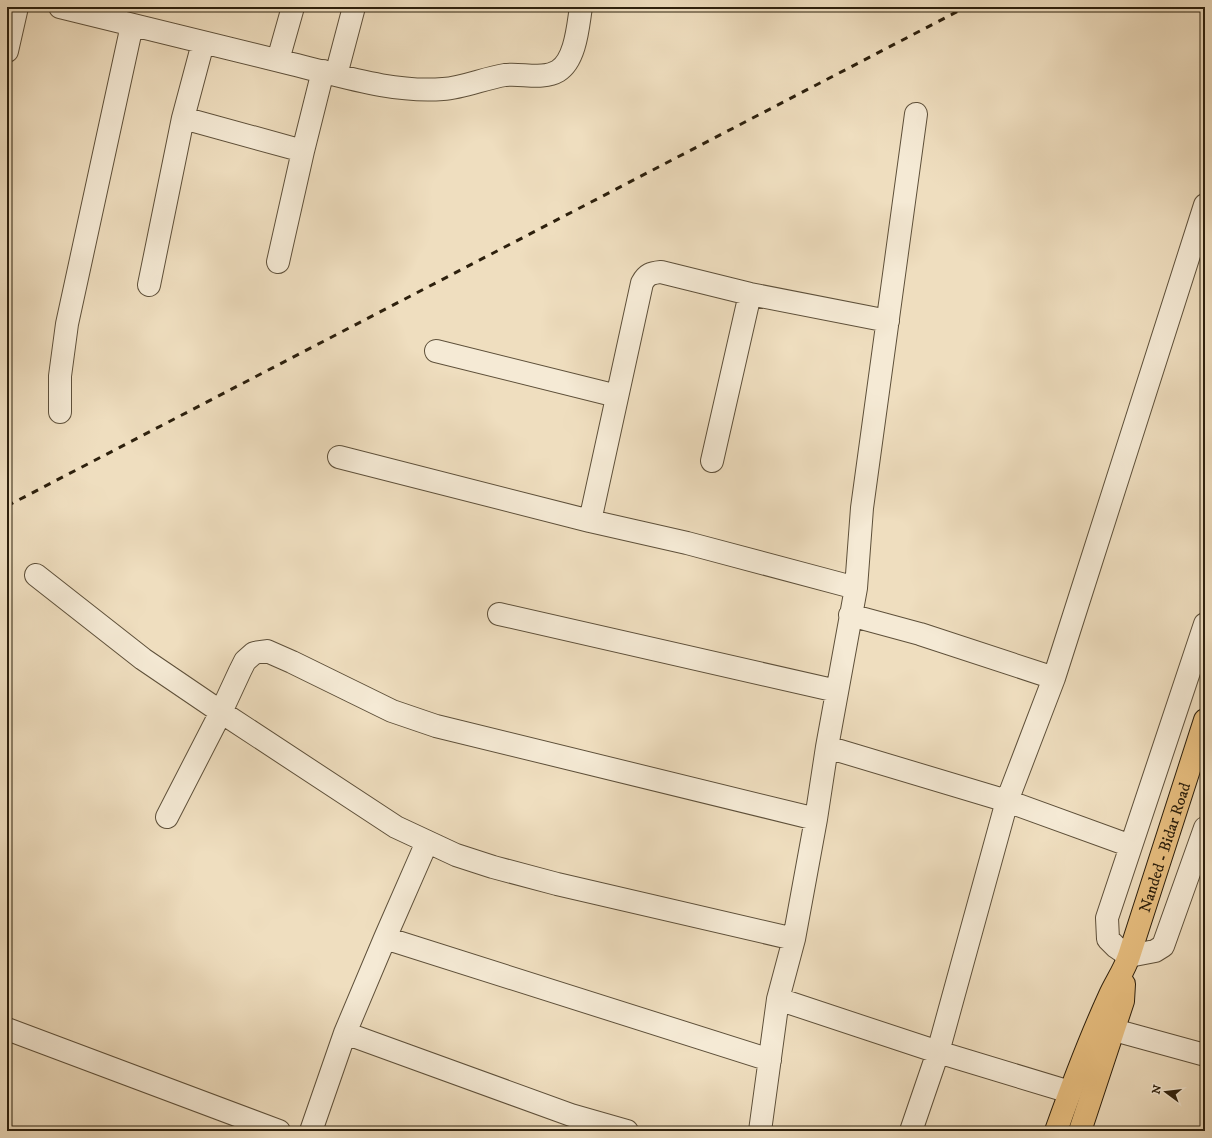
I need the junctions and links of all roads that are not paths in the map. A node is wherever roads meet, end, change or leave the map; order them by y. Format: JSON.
{"nodes":[{"id":1,"x":18,"y":7,"type":"edge"},
{"id":2,"x":60,"y":7,"type":"edge"},
{"id":3,"x":293,"y":7,"type":"edge"},
{"id":4,"x":354,"y":7,"type":"edge"},
{"id":5,"x":581,"y":7,"type":"edge"},
{"id":6,"x":132,"y":25,"type":"junction"},
{"id":7,"x":203,"y":42,"type":"junction"},
{"id":8,"x":7,"y":51,"type":"edge"},
{"id":9,"x":278,"y":60,"type":"junction"},
{"id":10,"x":329,"y":73,"type":"junction"},
{"id":11,"x":916,"y":114,"type":"dead end"},
{"id":12,"x":183,"y":118,"type":"junction"},
{"id":13,"x":303,"y":151,"type":"junction"},
{"id":14,"x":1205,"y":206,"type":"edge"},
{"id":15,"x":278,"y":262,"type":"dead end"},
{"id":16,"x":149,"y":285,"type":"dead end"},
{"id":17,"x":750,"y":294,"type":"junction"},
{"id":18,"x":888,"y":321,"type":"junction"},
{"id":19,"x":436,"y":351,"type":"dead end"},
{"id":20,"x":617,"y":396,"type":"junction"},
{"id":21,"x":60,"y":412,"type":"dead end"},
{"id":22,"x":339,"y":457,"type":"dead end"},
{"id":23,"x":712,"y":461,"type":"dead end"},
{"id":24,"x":590,"y":521,"type":"junction"},
{"id":25,"x":36,"y":575,"type":"dead end"},
{"id":26,"x":856,"y":588,"type":"junction"},
{"id":27,"x":499,"y":614,"type":"dead end"},
{"id":28,"x":850,"y":615,"type":"junction"},
{"id":29,"x":1205,"y":624,"type":"edge"},
{"id":30,"x":1054,"y":678,"type":"junction"},
{"id":31,"x":837,"y":691,"type":"junction"},
{"id":32,"x":221,"y":712,"type":"junction"},
{"id":33,"x":1205,"y":720,"type":"edge"},
{"id":34,"x":827,"y":747,"type":"junction"},
{"id":35,"x":1007,"y":802,"type":"junction"},
{"id":36,"x":167,"y":817,"type":"dead end"},
{"id":37,"x":816,"y":819,"type":"junction"},
{"id":38,"x":1205,"y":828,"type":"edge"},
{"id":39,"x":427,"y":842,"type":"junction"},
{"id":40,"x":1131,"y":846,"type":"junction"},
{"id":41,"x":385,"y":938,"type":"junction"},
{"id":42,"x":794,"y":939,"type":"junction"},
{"id":43,"x":1127,"y":962,"type":"junction"},
{"id":44,"x":778,"y":999,"type":"junction"},
{"id":45,"x":7,"y":1029,"type":"edge"},
{"id":46,"x":1114,"y":1030,"type":"junction"},
{"id":47,"x":345,"y":1033,"type":"junction"},
{"id":48,"x":938,"y":1052,"type":"junction"},
{"id":49,"x":1205,"y":1055,"type":"edge"},
{"id":50,"x":770,"y":1060,"type":"junction"},
{"id":51,"x":1070,"y":1092,"type":"junction"},
{"id":52,"x":279,"y":1131,"type":"edge"},
{"id":53,"x":311,"y":1131,"type":"edge"},
{"id":54,"x":627,"y":1131,"type":"edge"},
{"id":55,"x":760,"y":1131,"type":"edge"},
{"id":56,"x":911,"y":1131,"type":"edge"},
{"id":57,"x":1056,"y":1131,"type":"edge"},
{"id":58,"x":1080,"y":1131,"type":"edge"}],
"edges":[{"from":1,"to":8,"type":"street"},
{"from":2,"to":6,"type":"street"},
{"from":3,"to":9,"type":"street"},
{"from":4,"to":10,"type":"street"},
{"from":5,"to":10,"type":"street"},
{"from":6,"to":7,"type":"street"},
{"from":6,"to":21,"type":"street"},
{"from":7,"to":9,"type":"street"},
{"from":7,"to":12,"type":"street"},
{"from":9,"to":10,"type":"street"},
{"from":10,"to":13,"type":"street"},
{"from":11,"to":18,"type":"street"},
{"from":12,"to":13,"type":"street"},
{"from":12,"to":16,"type":"street"},
{"from":13,"to":15,"type":"street"},
{"from":14,"to":30,"type":"street"},
{"from":17,"to":18,"type":"street"},
{"from":17,"to":20,"type":"street"},
{"from":17,"to":23,"type":"street"},
{"from":18,"to":26,"type":"street"},
{"from":19,"to":20,"type":"street"},
{"from":20,"to":24,"type":"street"},
{"from":22,"to":24,"type":"street"},
{"from":24,"to":26,"type":"street"},
{"from":25,"to":32,"type":"street"},
{"from":26,"to":28,"type":"street"},
{"from":27,"to":31,"type":"street"},
{"from":28,"to":30,"type":"street"},
{"from":28,"to":31,"type":"street"},
{"from":29,"to":40,"type":"street"},
{"from":30,"to":35,"type":"street"},
{"from":31,"to":34,"type":"street"},
{"from":32,"to":36,"type":"street"},
{"from":32,"to":37,"type":"street"},
{"from":32,"to":39,"type":"street"},
{"from":33,"to":43,"type":"highway","name":"Nanded - Bidar Road"},
{"from":34,"to":35,"type":"street"},
{"from":34,"to":37,"type":"street"},
{"from":35,"to":40,"type":"street"},
{"from":35,"to":48,"type":"street"},
{"from":37,"to":42,"type":"street"},
{"from":38,"to":43,"type":"street"},
{"from":39,"to":41,"type":"street"},
{"from":39,"to":42,"type":"street"},
{"from":40,"to":43,"type":"street"},
{"from":41,"to":47,"type":"street"},
{"from":41,"to":50,"type":"street"},
{"from":42,"to":44,"type":"street"},
{"from":43,"to":46,"type":"highway"},
{"from":43,"to":51,"type":"highway"},
{"from":44,"to":48,"type":"street"},
{"from":44,"to":50,"type":"street"},
{"from":45,"to":52,"type":"street"},
{"from":46,"to":49,"type":"street"},
{"from":46,"to":58,"type":"highway"},
{"from":47,"to":53,"type":"street"},
{"from":47,"to":54,"type":"street"},
{"from":48,"to":51,"type":"street"},
{"from":48,"to":56,"type":"street"},
{"from":50,"to":55,"type":"street"},
{"from":51,"to":57,"type":"highway"}]}
